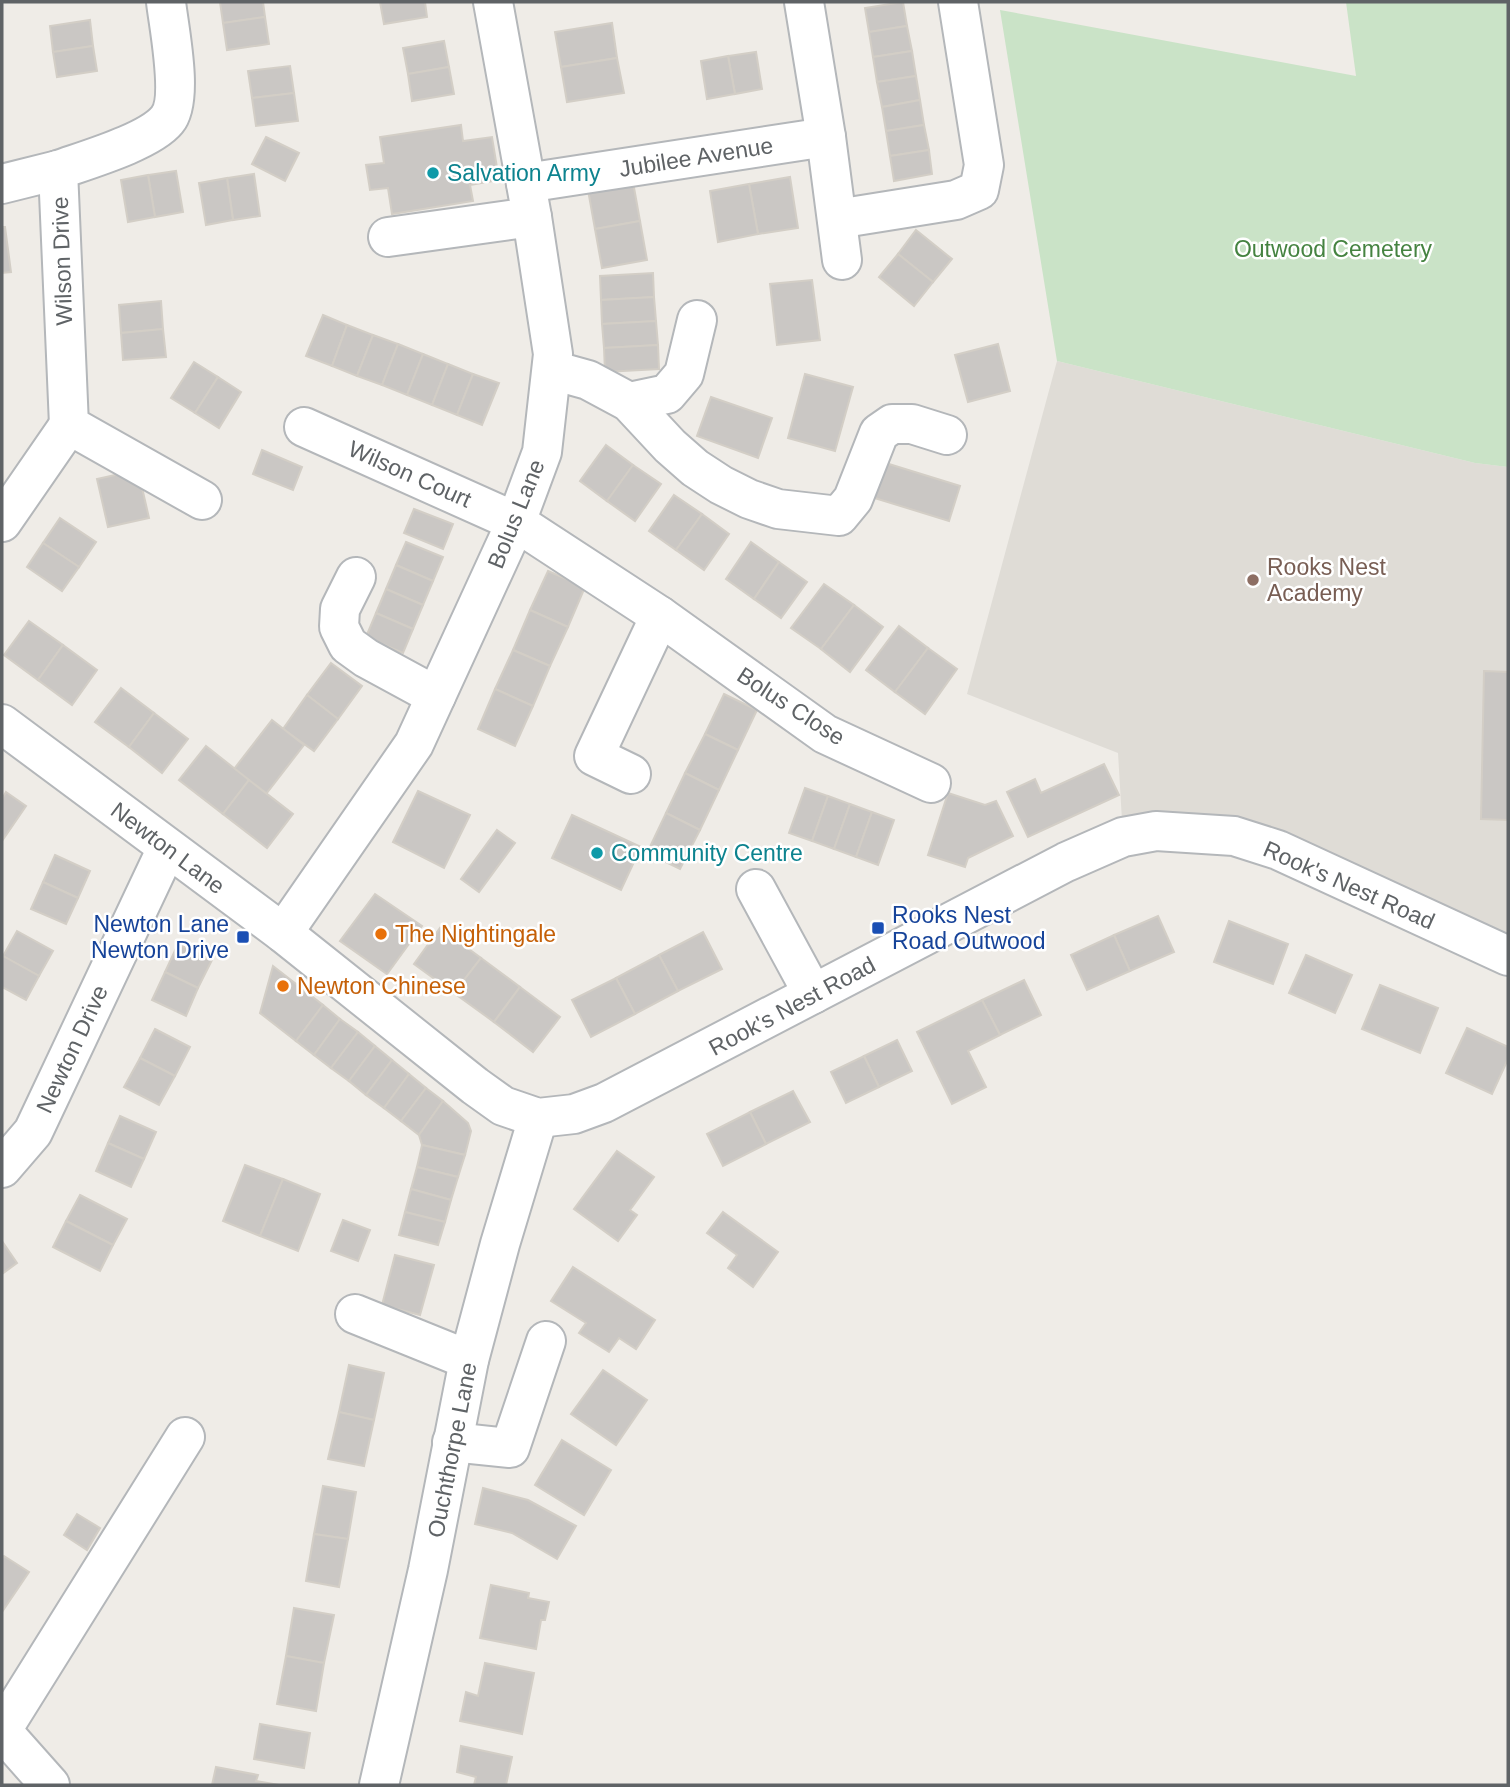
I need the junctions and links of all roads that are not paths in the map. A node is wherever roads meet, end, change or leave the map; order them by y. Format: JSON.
{"nodes":[{"id":1,"x":166,"y":2,"type":"edge"},
{"id":2,"x":493,"y":2,"type":"edge"},
{"id":3,"x":804,"y":2,"type":"edge"},
{"id":4,"x":958,"y":2,"type":"edge"},
{"id":5,"x":826,"y":137,"type":"junction"},
{"id":6,"x":58,"y":170,"type":"junction"},
{"id":7,"x":2,"y":184,"type":"edge"},
{"id":8,"x":529,"y":200,"type":"junction"},
{"id":9,"x":837,"y":219,"type":"junction"},
{"id":10,"x":388,"y":237,"type":"dead end"},
{"id":11,"x":842,"y":260,"type":"dead end"},
{"id":12,"x":698,"y":320,"type":"dead end"},
{"id":13,"x":552,"y":370,"type":"junction"},
{"id":14,"x":629,"y":402,"type":"junction"},
{"id":15,"x":69,"y":425,"type":"junction"},
{"id":16,"x":303,"y":426,"type":"dead end"},
{"id":17,"x":947,"y":435,"type":"dead end"},
{"id":18,"x":202,"y":500,"type":"dead end"},
{"id":19,"x":2,"y":522,"type":"edge"},
{"id":20,"x":516,"y":522,"type":"junction"},
{"id":21,"x":356,"y":577,"type":"dead end"},
{"id":22,"x":660,"y":616,"type":"junction"},
{"id":23,"x":436,"y":696,"type":"junction"},
{"id":24,"x":2,"y":724,"type":"edge"},
{"id":25,"x":631,"y":774,"type":"dead end"},
{"id":26,"x":931,"y":783,"type":"dead end"},
{"id":27,"x":167,"y":848,"type":"junction"},
{"id":28,"x":756,"y":889,"type":"dead end"},
{"id":29,"x":283,"y":933,"type":"junction"},
{"id":30,"x":1508,"y":956,"type":"edge"},
{"id":31,"x":813,"y":994,"type":"junction"},
{"id":32,"x":538,"y":1118,"type":"junction"},
{"id":33,"x":2,"y":1168,"type":"edge"},
{"id":34,"x":355,"y":1314,"type":"dead end"},
{"id":35,"x":546,"y":1341,"type":"dead end"},
{"id":36,"x":469,"y":1360,"type":"junction"},
{"id":37,"x":185,"y":1437,"type":"dead end"},
{"id":38,"x":452,"y":1442,"type":"junction"},
{"id":39,"x":2,"y":1730,"type":"edge"},
{"id":40,"x":50,"y":1785,"type":"edge"},
{"id":41,"x":379,"y":1785,"type":"edge"}],
"edges":[{"from":1,"to":6,"type":"street","name":"Wilson Drive"},
{"from":2,"to":8,"type":"street","name":"Bolus Lane"},
{"from":3,"to":5,"type":"street"},
{"from":4,"to":9,"type":"street"},
{"from":5,"to":8,"type":"street","name":"Jubilee Avenue"},
{"from":5,"to":9,"type":"street"},
{"from":6,"to":7,"type":"street"},
{"from":6,"to":15,"type":"street","name":"Wilson Drive"},
{"from":8,"to":10,"type":"street","name":"Jubilee Avenue"},
{"from":8,"to":13,"type":"street","name":"Bolus Lane"},
{"from":9,"to":11,"type":"street"},
{"from":12,"to":14,"type":"street"},
{"from":13,"to":14,"type":"street"},
{"from":13,"to":20,"type":"street","name":"Bolus Lane"},
{"from":14,"to":17,"type":"street"},
{"from":15,"to":18,"type":"street"},
{"from":15,"to":19,"type":"street"},
{"from":16,"to":20,"type":"street","name":"Wilson Court"},
{"from":20,"to":22,"type":"street","name":"Bolus Close"},
{"from":20,"to":23,"type":"street","name":"Bolus Lane"},
{"from":21,"to":23,"type":"street"},
{"from":22,"to":25,"type":"street"},
{"from":22,"to":26,"type":"street","name":"Bolus Close"},
{"from":23,"to":29,"type":"street","name":"Bolus Lane"},
{"from":24,"to":27,"type":"street","name":"Newton Lane"},
{"from":27,"to":29,"type":"street","name":"Newton Lane"},
{"from":27,"to":33,"type":"street","name":"Newton Drive"},
{"from":28,"to":31,"type":"street"},
{"from":29,"to":32,"type":"street","name":"Newton Lane"},
{"from":30,"to":31,"type":"street","name":"Rook's Nest Road"},
{"from":31,"to":32,"type":"street","name":"Rook's Nest Road"},
{"from":32,"to":36,"type":"street","name":"Ouchthorpe Lane"},
{"from":34,"to":36,"type":"street"},
{"from":35,"to":38,"type":"street"},
{"from":36,"to":38,"type":"street","name":"Ouchthorpe Lane"},
{"from":37,"to":39,"type":"street"},
{"from":38,"to":41,"type":"street","name":"Ouchthorpe Lane"},
{"from":39,"to":40,"type":"street"}]}
